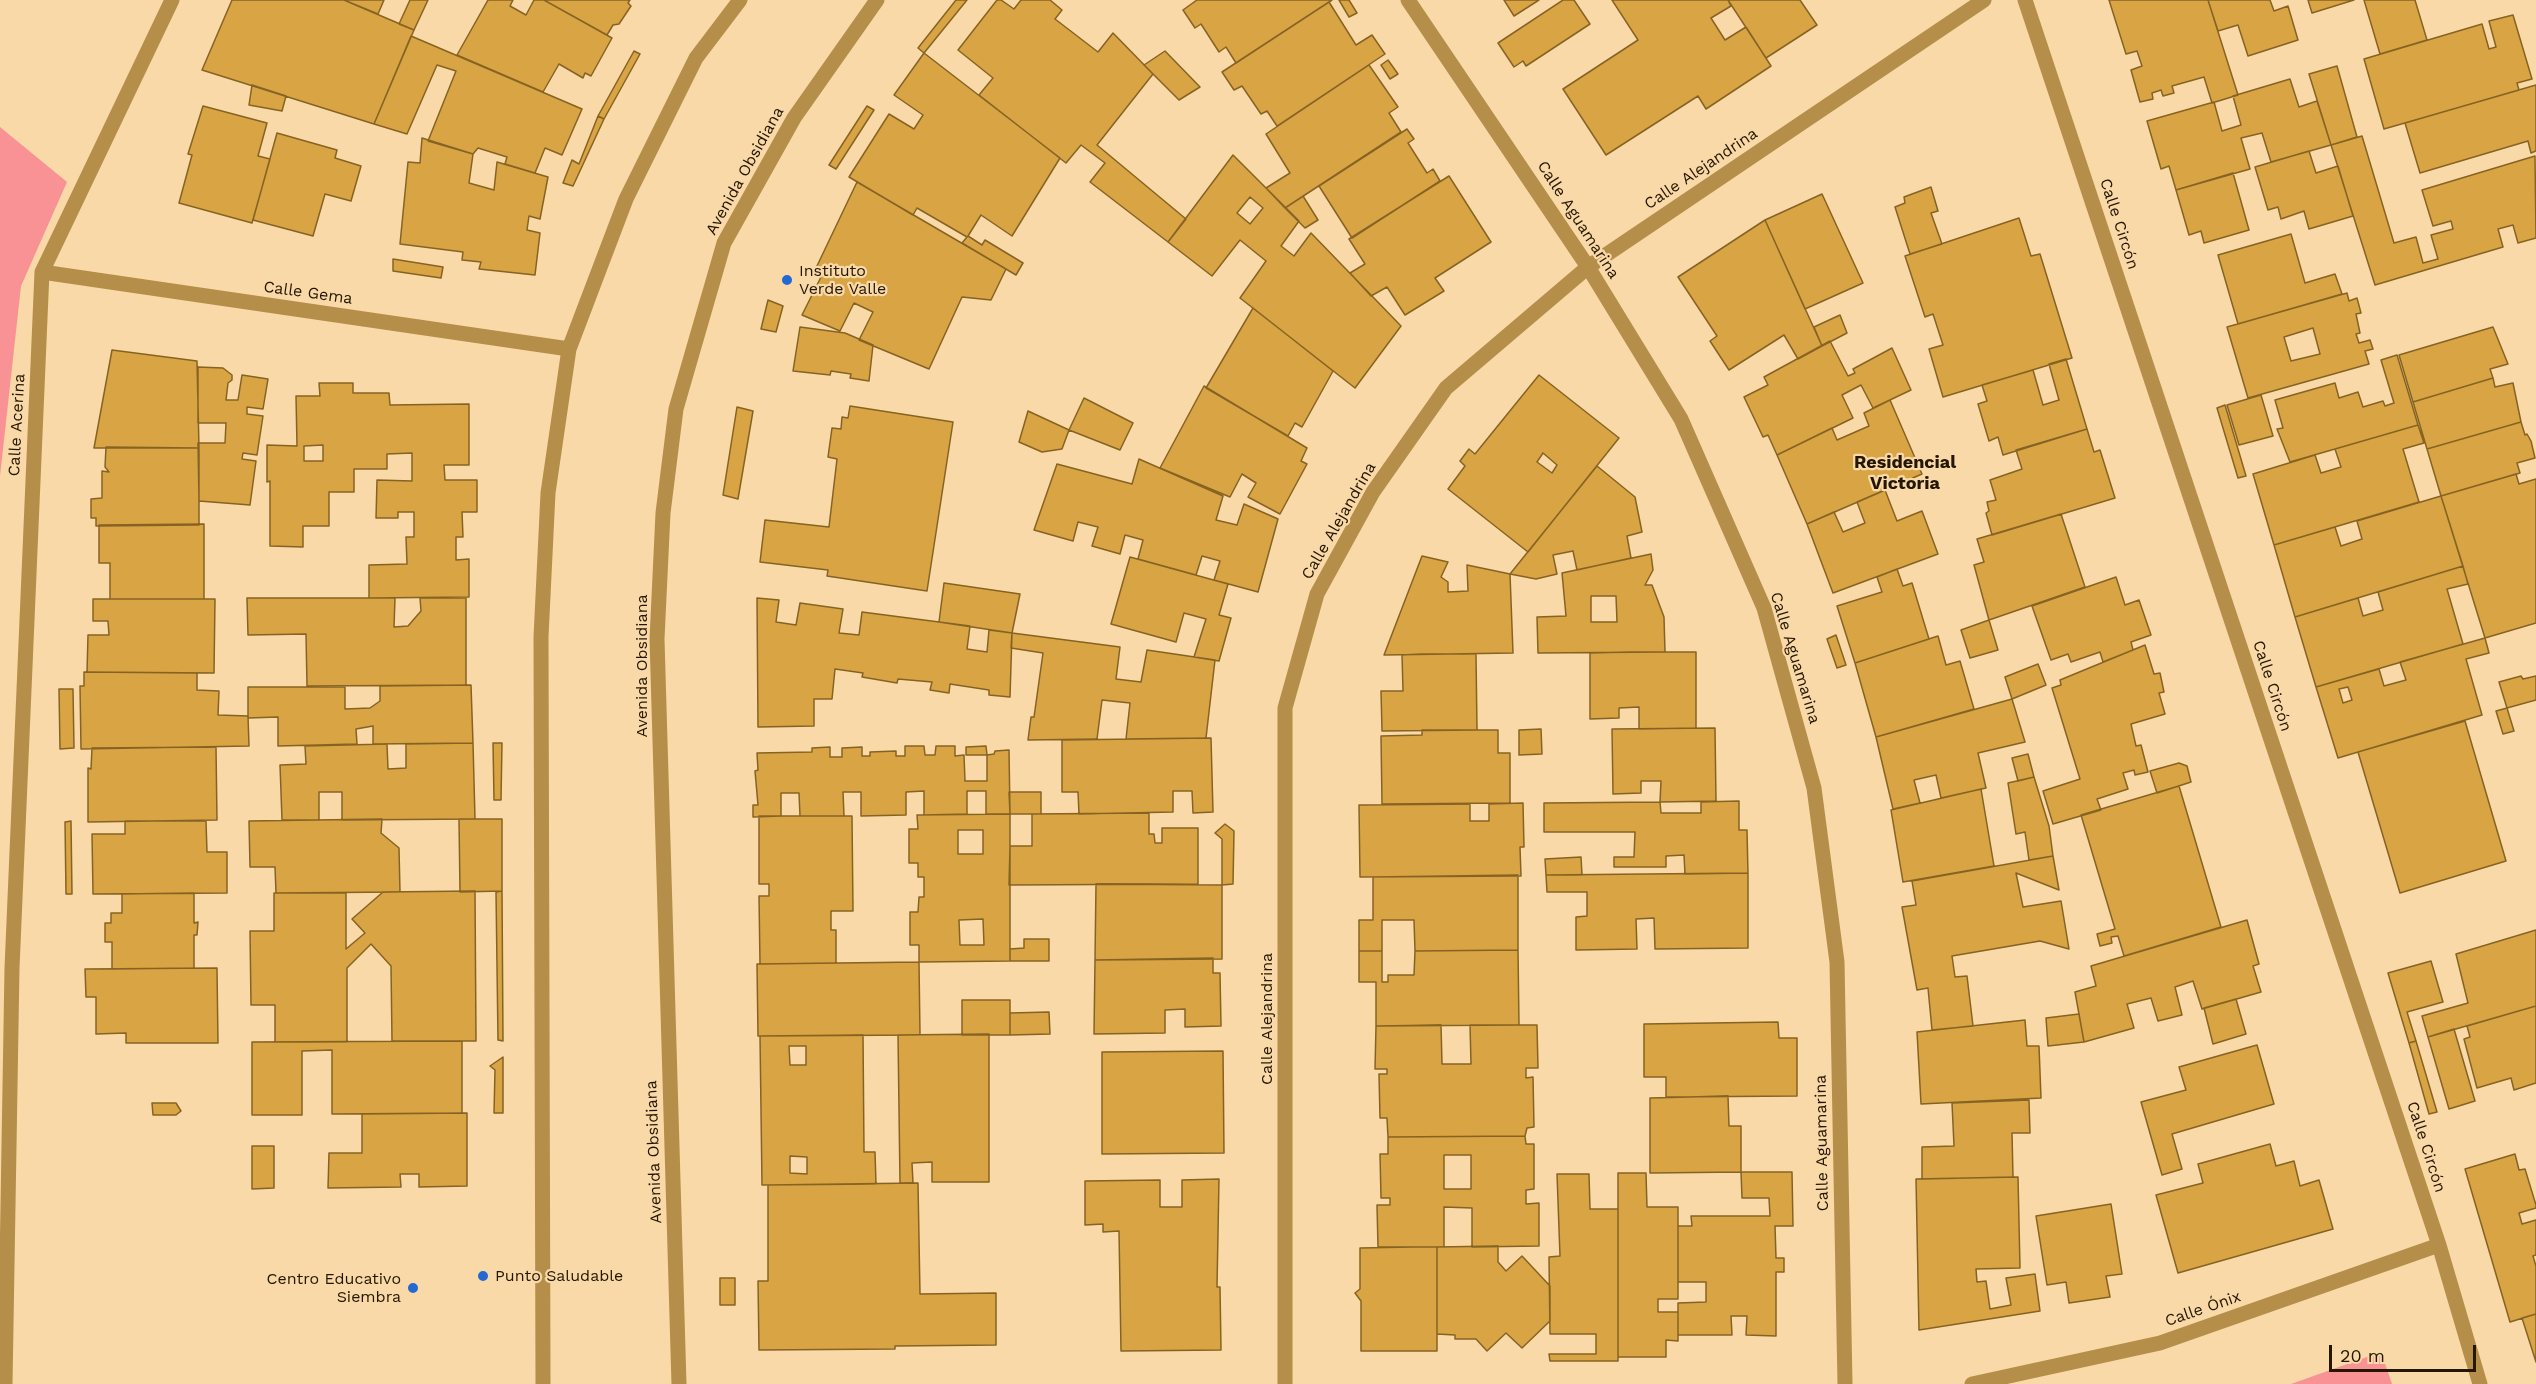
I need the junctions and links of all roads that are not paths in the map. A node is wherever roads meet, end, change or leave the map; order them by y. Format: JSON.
{"nodes":[{"id":1,"x":172,"y":0,"type":"edge"},
{"id":2,"x":740,"y":0,"type":"edge"},
{"id":3,"x":877,"y":0,"type":"edge"},
{"id":4,"x":1408,"y":0,"type":"edge"},
{"id":5,"x":1984,"y":0,"type":"edge"},
{"id":6,"x":2025,"y":0,"type":"edge"},
{"id":7,"x":1588,"y":267,"type":"junction"},
{"id":8,"x":42,"y":272,"type":"junction"},
{"id":9,"x":569,"y":349,"type":"junction"},
{"id":10,"x":6,"y":968,"type":"edge"},
{"id":11,"x":2439,"y":1245,"type":"junction"},
{"id":12,"x":5,"y":1384,"type":"edge"},
{"id":13,"x":543,"y":1384,"type":"edge"},
{"id":14,"x":679,"y":1384,"type":"edge"},
{"id":15,"x":1285,"y":1384,"type":"edge"},
{"id":16,"x":1845,"y":1384,"type":"edge"},
{"id":17,"x":1972,"y":1384,"type":"edge"},
{"id":18,"x":2480,"y":1384,"type":"edge"}],
"edges":[{"from":1,"to":8,"type":"street","name":"Calle Acerina"},
{"from":2,"to":9,"type":"street"},
{"from":3,"to":14,"type":"street","name":"Avenida Obsidiana"},
{"from":4,"to":7,"type":"street","name":"Calle Aguamarina"},
{"from":5,"to":7,"type":"street","name":"Calle Alejandrina"},
{"from":6,"to":11,"type":"street","name":"Calle Circón"},
{"from":7,"to":15,"type":"street","name":"Calle Alejandrina"},
{"from":7,"to":16,"type":"street","name":"Calle Aguamarina"},
{"from":8,"to":9,"type":"street","name":"Calle Gema"},
{"from":8,"to":10,"type":"street","name":"Calle Acerina"},
{"from":9,"to":13,"type":"street"},
{"from":10,"to":12,"type":"street","name":"Calle Acerina"},
{"from":11,"to":17,"type":"street","name":"Calle Ónix"},
{"from":11,"to":18,"type":"street","name":"Calle Circón"}]}
